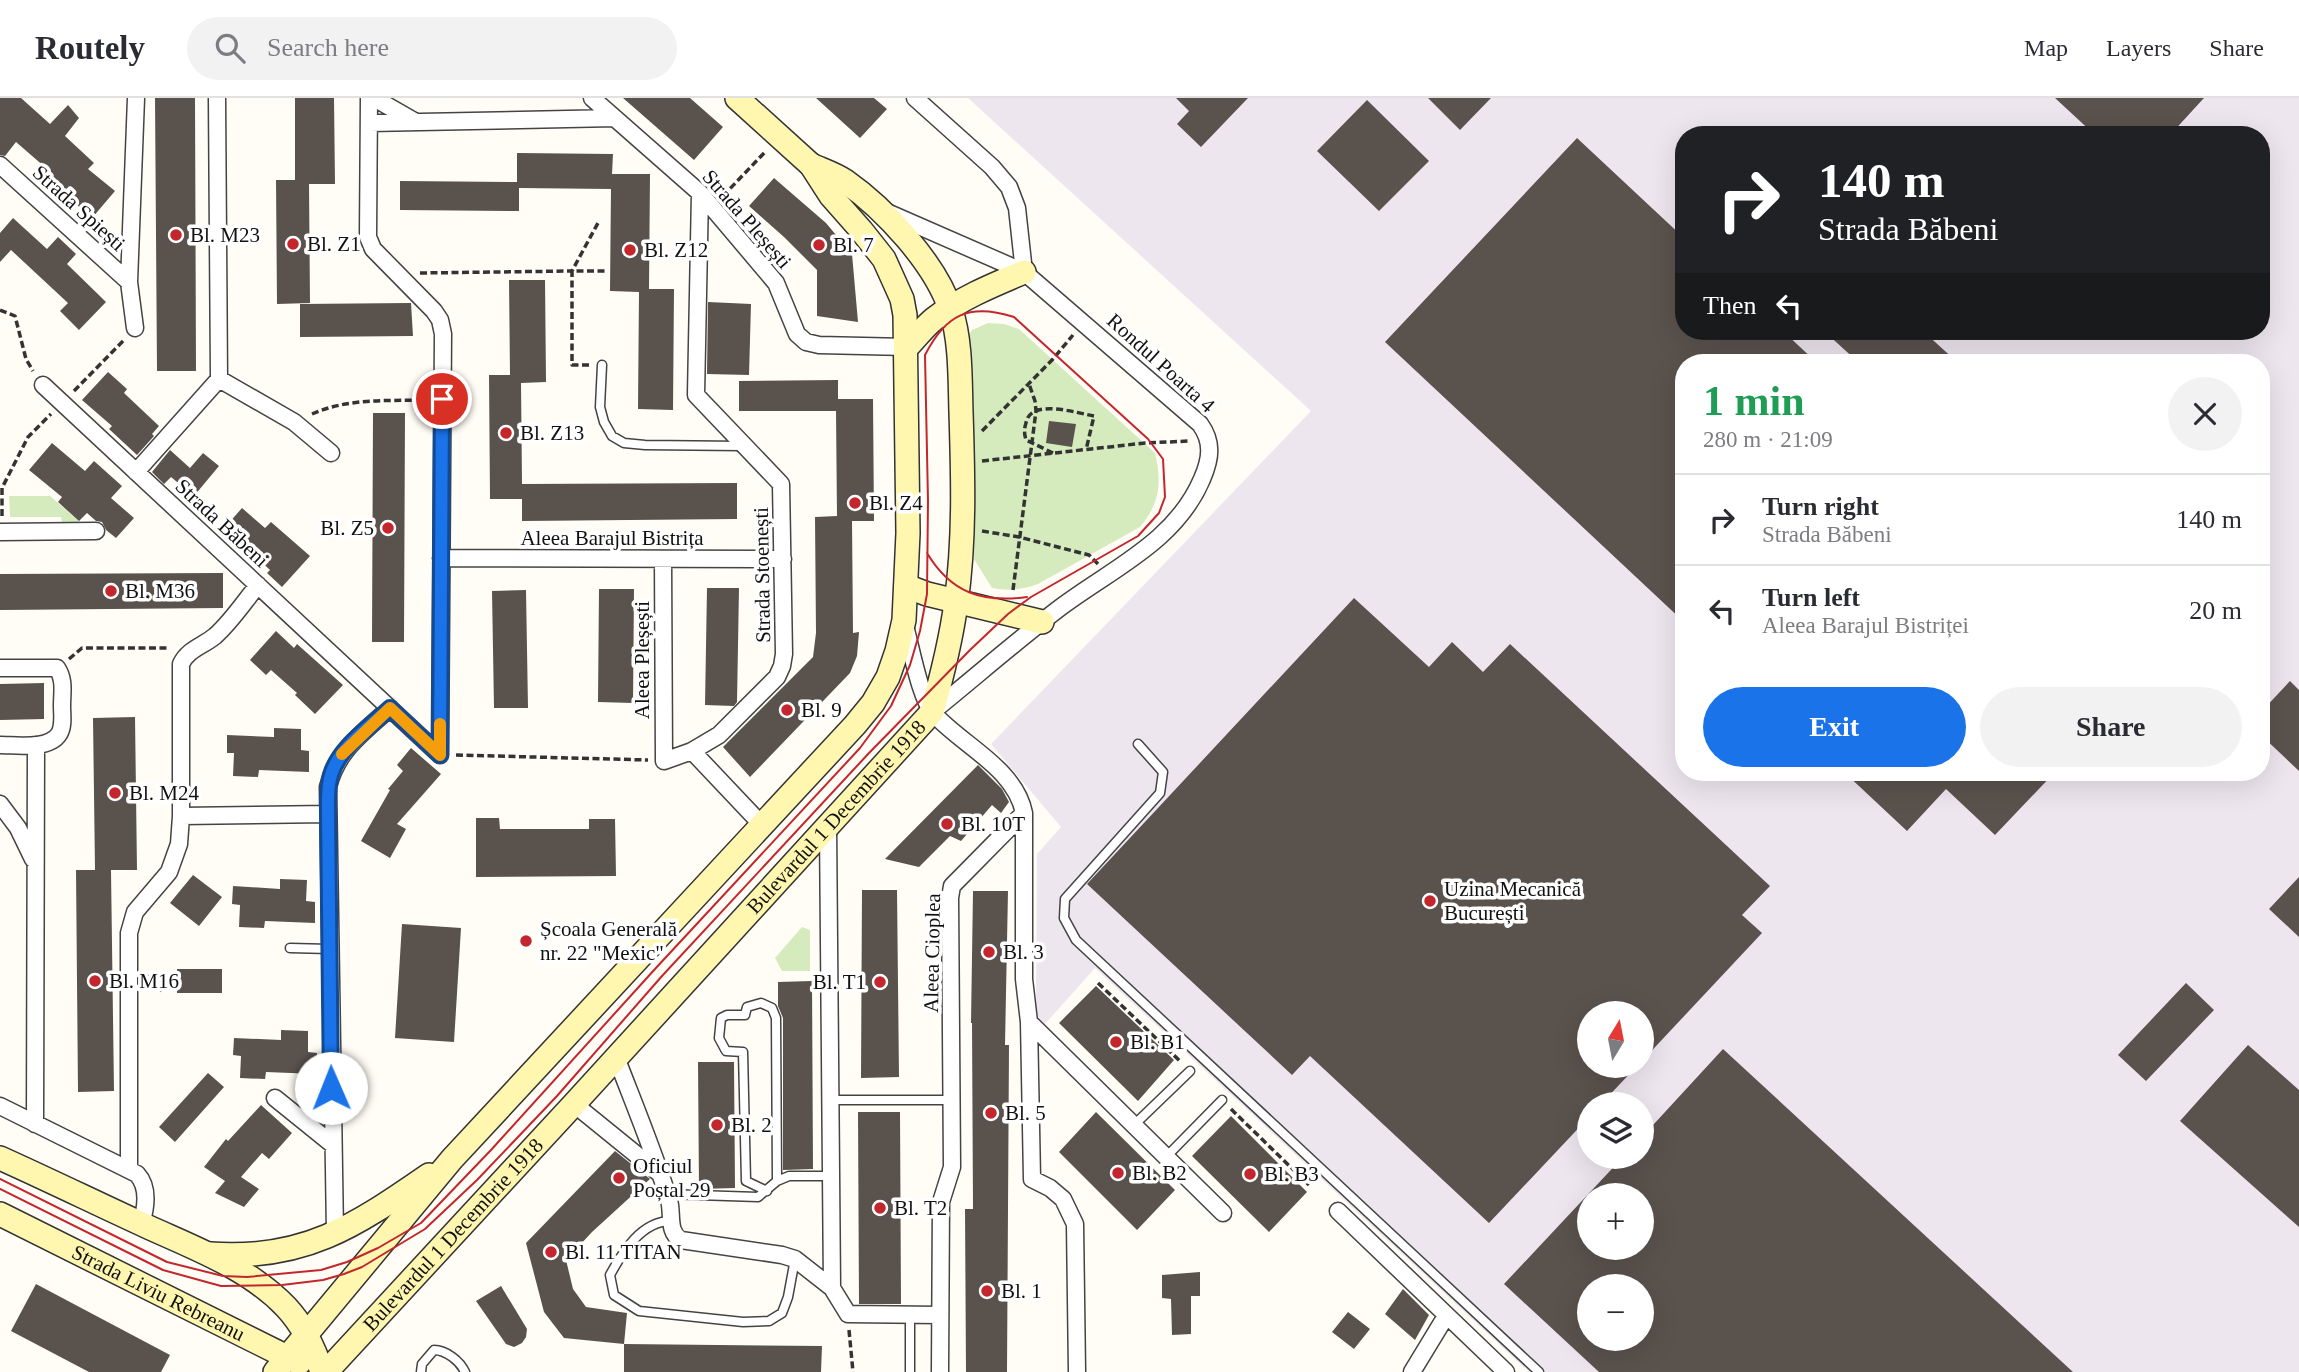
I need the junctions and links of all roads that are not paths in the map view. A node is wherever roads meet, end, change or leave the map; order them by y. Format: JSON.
{"nodes":[{"id":1,"x":217,"y":98,"type":"edge"},
{"id":2,"x":371,"y":98,"type":"edge"},
{"id":3,"x":592,"y":98,"type":"edge"},
{"id":4,"x":737,"y":98,"type":"edge"},
{"id":5,"x":915,"y":98,"type":"edge"},
{"id":6,"x":135,"y":99,"type":"edge"},
{"id":7,"x":615,"y":118,"type":"junction"},
{"id":8,"x":415,"y":121,"type":"junction"},
{"id":9,"x":369,"y":122,"type":"junction"},
{"id":10,"x":0,"y":165,"type":"edge"},
{"id":11,"x":811,"y":166,"type":"junction"},
{"id":12,"x":700,"y":193,"type":"junction"},
{"id":13,"x":879,"y":209,"type":"junction"},
{"id":14,"x":1024,"y":272,"type":"junction"},
{"id":15,"x":129,"y":282,"type":"junction"},
{"id":16,"x":950,"y":308,"type":"junction"},
{"id":17,"x":135,"y":328,"type":"road end"},
{"id":18,"x":906,"y":347,"type":"junction"},
{"id":19,"x":602,"y":365,"type":"road end"},
{"id":20,"x":219,"y":379,"type":"junction"},
{"id":21,"x":43,"y":385,"type":"road end"},
{"id":22,"x":744,"y":446,"type":"junction"},
{"id":23,"x":331,"y":453,"type":"dead end"},
{"id":24,"x":136,"y":472,"type":"junction"},
{"id":25,"x":96,"y":531,"type":"dead end"},
{"id":26,"x":1,"y":532,"type":"edge"},
{"id":27,"x":441,"y":558,"type":"junction"},
{"id":28,"x":663,"y":559,"type":"junction"},
{"id":29,"x":783,"y":559,"type":"junction"},
{"id":30,"x":258,"y":585,"type":"junction"},
{"id":31,"x":906,"y":586,"type":"junction"},
{"id":32,"x":957,"y":601,"type":"junction"},
{"id":33,"x":904,"y":620,"type":"junction"},
{"id":34,"x":1042,"y":622,"type":"junction"},
{"id":35,"x":0,"y":668,"type":"edge"},
{"id":36,"x":390,"y":708,"type":"junction"},
{"id":37,"x":932,"y":712,"type":"junction"},
{"id":38,"x":1138,"y":744,"type":"dead end"},
{"id":39,"x":0,"y":745,"type":"edge"},
{"id":40,"x":36,"y":745,"type":"junction"},
{"id":41,"x":692,"y":751,"type":"junction"},
{"id":42,"x":664,"y":761,"type":"joint"},
{"id":43,"x":0,"y":804,"type":"edge"},
{"id":44,"x":1024,"y":813,"type":"junction"},
{"id":45,"x":328,"y":814,"type":"junction"},
{"id":46,"x":181,"y":816,"type":"junction"},
{"id":47,"x":762,"y":825,"type":"junction"},
{"id":48,"x":828,"y":825,"type":"junction"},
{"id":49,"x":36,"y":865,"type":"junction"},
{"id":50,"x":290,"y":948,"type":"dead end"},
{"id":51,"x":330,"y":948,"type":"junction"},
{"id":52,"x":1029,"y":1022,"type":"junction"},
{"id":53,"x":616,"y":1057,"type":"junction"},
{"id":54,"x":1190,"y":1071,"type":"road end"},
{"id":55,"x":275,"y":1098,"type":"dead end"},
{"id":56,"x":830,"y":1100,"type":"junction"},
{"id":57,"x":951,"y":1100,"type":"junction"},
{"id":58,"x":1223,"y":1100,"type":"road end"},
{"id":59,"x":574,"y":1104,"type":"junction"},
{"id":60,"x":0,"y":1107,"type":"edge"},
{"id":61,"x":35,"y":1124,"type":"junction"},
{"id":62,"x":1134,"y":1125,"type":"junction"},
{"id":63,"x":332,"y":1144,"type":"junction"},
{"id":64,"x":1166,"y":1157,"type":"junction"},
{"id":65,"x":0,"y":1158,"type":"edge"},
{"id":66,"x":452,"y":1159,"type":"junction"},
{"id":67,"x":129,"y":1169,"type":"junction"},
{"id":68,"x":659,"y":1173,"type":"junction"},
{"id":69,"x":831,"y":1176,"type":"junction"},
{"id":70,"x":777,"y":1181,"type":"junction"},
{"id":71,"x":767,"y":1191,"type":"junction"},
{"id":72,"x":666,"y":1194,"type":"junction"},
{"id":73,"x":1338,"y":1211,"type":"dead end"},
{"id":74,"x":1223,"y":1213,"type":"dead end"},
{"id":75,"x":0,"y":1214,"type":"edge"},
{"id":76,"x":671,"y":1221,"type":"junction"},
{"id":77,"x":141,"y":1224,"type":"junction"},
{"id":78,"x":335,"y":1233,"type":"junction"},
{"id":79,"x":204,"y":1253,"type":"junction"},
{"id":80,"x":795,"y":1259,"type":"junction"},
{"id":81,"x":832,"y":1288,"type":"junction"},
{"id":82,"x":910,"y":1315,"type":"junction"},
{"id":83,"x":940,"y":1315,"type":"junction"},
{"id":84,"x":1446,"y":1316,"type":"junction"},
{"id":85,"x":306,"y":1334,"type":"junction"},
{"id":86,"x":281,"y":1365,"type":"edge"},
{"id":87,"x":322,"y":1372,"type":"edge"},
{"id":88,"x":421,"y":1372,"type":"edge"},
{"id":89,"x":465,"y":1372,"type":"edge"},
{"id":90,"x":910,"y":1372,"type":"edge"},
{"id":91,"x":940,"y":1372,"type":"edge"},
{"id":92,"x":1077,"y":1372,"type":"edge"},
{"id":93,"x":1412,"y":1372,"type":"edge"},
{"id":94,"x":1506,"y":1372,"type":"edge"},
{"id":95,"x":1538,"y":1372,"type":"edge"}],
"edges":[{"from":1,"to":20,"type":"street"},
{"from":2,"to":8,"type":"street"},
{"from":2,"to":9,"type":"street"},
{"from":3,"to":7,"type":"street","name":"Strada Pleșești"},
{"from":4,"to":11,"type":"main road","name":"Bulevardul 1 Decembrie 1918"},
{"from":5,"to":14,"type":"street"},
{"from":6,"to":15,"type":"street"},
{"from":7,"to":8,"type":"street"},
{"from":7,"to":12,"type":"street","name":"Strada Pleșești"},
{"from":8,"to":9,"type":"street"},
{"from":9,"to":27,"type":"street"},
{"from":10,"to":15,"type":"street","name":"Strada Spiești"},
{"from":11,"to":13,"type":"main road","name":"Bulevardul 1 Decembrie 1918"},
{"from":11,"to":18,"type":"main road","name":"Bulevardul 1 Decembrie 1918"},
{"from":12,"to":18,"type":"street","name":"Strada Pleșești"},
{"from":12,"to":22,"type":"street","name":"Strada Stoenești"},
{"from":13,"to":14,"type":"street","name":"Rondul Poarta 4"},
{"from":13,"to":16,"type":"main road","name":"Bulevardul 1 Decembrie 1918"},
{"from":14,"to":16,"type":"main road"},
{"from":14,"to":34,"type":"street","name":"Rondul Poarta 4"},
{"from":15,"to":17,"type":"street"},
{"from":16,"to":18,"type":"main road"},
{"from":16,"to":32,"type":"main road","name":"Bulevardul 1 Decembrie 1918"},
{"from":18,"to":31,"type":"main road","name":"Bulevardul 1 Decembrie 1918"},
{"from":19,"to":22,"type":"lane"},
{"from":20,"to":23,"type":"street"},
{"from":20,"to":24,"type":"street"},
{"from":21,"to":24,"type":"street","name":"Strada Băbeni"},
{"from":22,"to":29,"type":"street","name":"Strada Stoenești"},
{"from":24,"to":30,"type":"street","name":"Strada Băbeni"},
{"from":25,"to":26,"type":"street"},
{"from":27,"to":28,"type":"street","name":"Aleea Barajul Bistrița"},
{"from":27,"to":36,"type":"street","name":"Strada Băbeni"},
{"from":28,"to":29,"type":"street","name":"Aleea Barajul Bistrița"},
{"from":28,"to":42,"type":"street","name":"Aleea Pleșești"},
{"from":29,"to":41,"type":"street","name":"Strada Stoenești"},
{"from":30,"to":36,"type":"street","name":"Strada Băbeni"},
{"from":30,"to":46,"type":"street"},
{"from":31,"to":32,"type":"main road"},
{"from":31,"to":33,"type":"main road","name":"Bulevardul 1 Decembrie 1918"},
{"from":32,"to":34,"type":"main road"},
{"from":32,"to":37,"type":"main road","name":"Bulevardul 1 Decembrie 1918"},
{"from":33,"to":37,"type":"street"},
{"from":33,"to":47,"type":"main road","name":"Bulevardul 1 Decembrie 1918"},
{"from":34,"to":37,"type":"street","name":"Rondul Poarta 4"},
{"from":35,"to":40,"type":"street"},
{"from":36,"to":45,"type":"street"},
{"from":37,"to":44,"type":"street"},
{"from":37,"to":48,"type":"main road","name":"Bulevardul 1 Decembrie 1918"},
{"from":38,"to":95,"type":"lane"},
{"from":39,"to":40,"type":"street"},
{"from":40,"to":49,"type":"street"},
{"from":41,"to":42,"type":"street","name":"Strada Stoenești"},
{"from":41,"to":47,"type":"street"},
{"from":43,"to":49,"type":"street"},
{"from":44,"to":52,"type":"street"},
{"from":44,"to":57,"type":"street","name":"Aleea Cioplea"},
{"from":45,"to":46,"type":"street"},
{"from":45,"to":51,"type":"street"},
{"from":46,"to":67,"type":"street"},
{"from":47,"to":66,"type":"main road","name":"Bulevardul 1 Decembrie 1918"},
{"from":48,"to":53,"type":"main road","name":"Bulevardul 1 Decembrie 1918"},
{"from":48,"to":56,"type":"street"},
{"from":49,"to":61,"type":"street"},
{"from":50,"to":51,"type":"lane"},
{"from":51,"to":63,"type":"street"},
{"from":52,"to":62,"type":"street"},
{"from":52,"to":92,"type":"street"},
{"from":53,"to":59,"type":"main road","name":"Bulevardul 1 Decembrie 1918"},
{"from":53,"to":68,"type":"street"},
{"from":54,"to":62,"type":"lane"},
{"from":55,"to":63,"type":"street"},
{"from":56,"to":57,"type":"lane"},
{"from":56,"to":69,"type":"street"},
{"from":57,"to":83,"type":"street","name":"Aleea Cioplea"},
{"from":58,"to":64,"type":"lane"},
{"from":59,"to":68,"type":"street"},
{"from":59,"to":87,"type":"main road","name":"Bulevardul 1 Decembrie 1918"},
{"from":60,"to":61,"type":"street"},
{"from":61,"to":67,"type":"street"},
{"from":62,"to":64,"type":"street"},
{"from":63,"to":78,"type":"street"},
{"from":64,"to":74,"type":"street"},
{"from":65,"to":77,"type":"main road"},
{"from":66,"to":78,"type":"main road"},
{"from":66,"to":85,"type":"main road","name":"Bulevardul 1 Decembrie 1918"},
{"from":67,"to":77,"type":"street"},
{"from":68,"to":72,"type":"street"},
{"from":69,"to":70,"type":"lane"},
{"from":69,"to":81,"type":"street"},
{"from":70,"to":71,"type":"lane"},
{"from":70,"to":71,"type":"lane"},
{"from":71,"to":72,"type":"lane"},
{"from":72,"to":76,"type":"street"},
{"from":73,"to":84,"type":"street"},
{"from":75,"to":86,"type":"main road","name":"Strada Liviu Rebreanu"},
{"from":76,"to":80,"type":"street"},
{"from":76,"to":80,"type":"lane"},
{"from":77,"to":79,"type":"main road"},
{"from":78,"to":79,"type":"main road"},
{"from":79,"to":85,"type":"main road"},
{"from":80,"to":81,"type":"street"},
{"from":81,"to":82,"type":"street"},
{"from":82,"to":83,"type":"street"},
{"from":82,"to":90,"type":"lane"},
{"from":83,"to":91,"type":"street","name":"Aleea Cioplea"},
{"from":84,"to":93,"type":"street"},
{"from":84,"to":94,"type":"street"},
{"from":85,"to":86,"type":"main road","name":"Bulevardul 1 Decembrie 1918"},
{"from":85,"to":87,"type":"main road"},
{"from":86,"to":87,"type":"main road","name":"Strada Liviu Rebreanu"},
{"from":88,"to":89,"type":"lane"}]}
